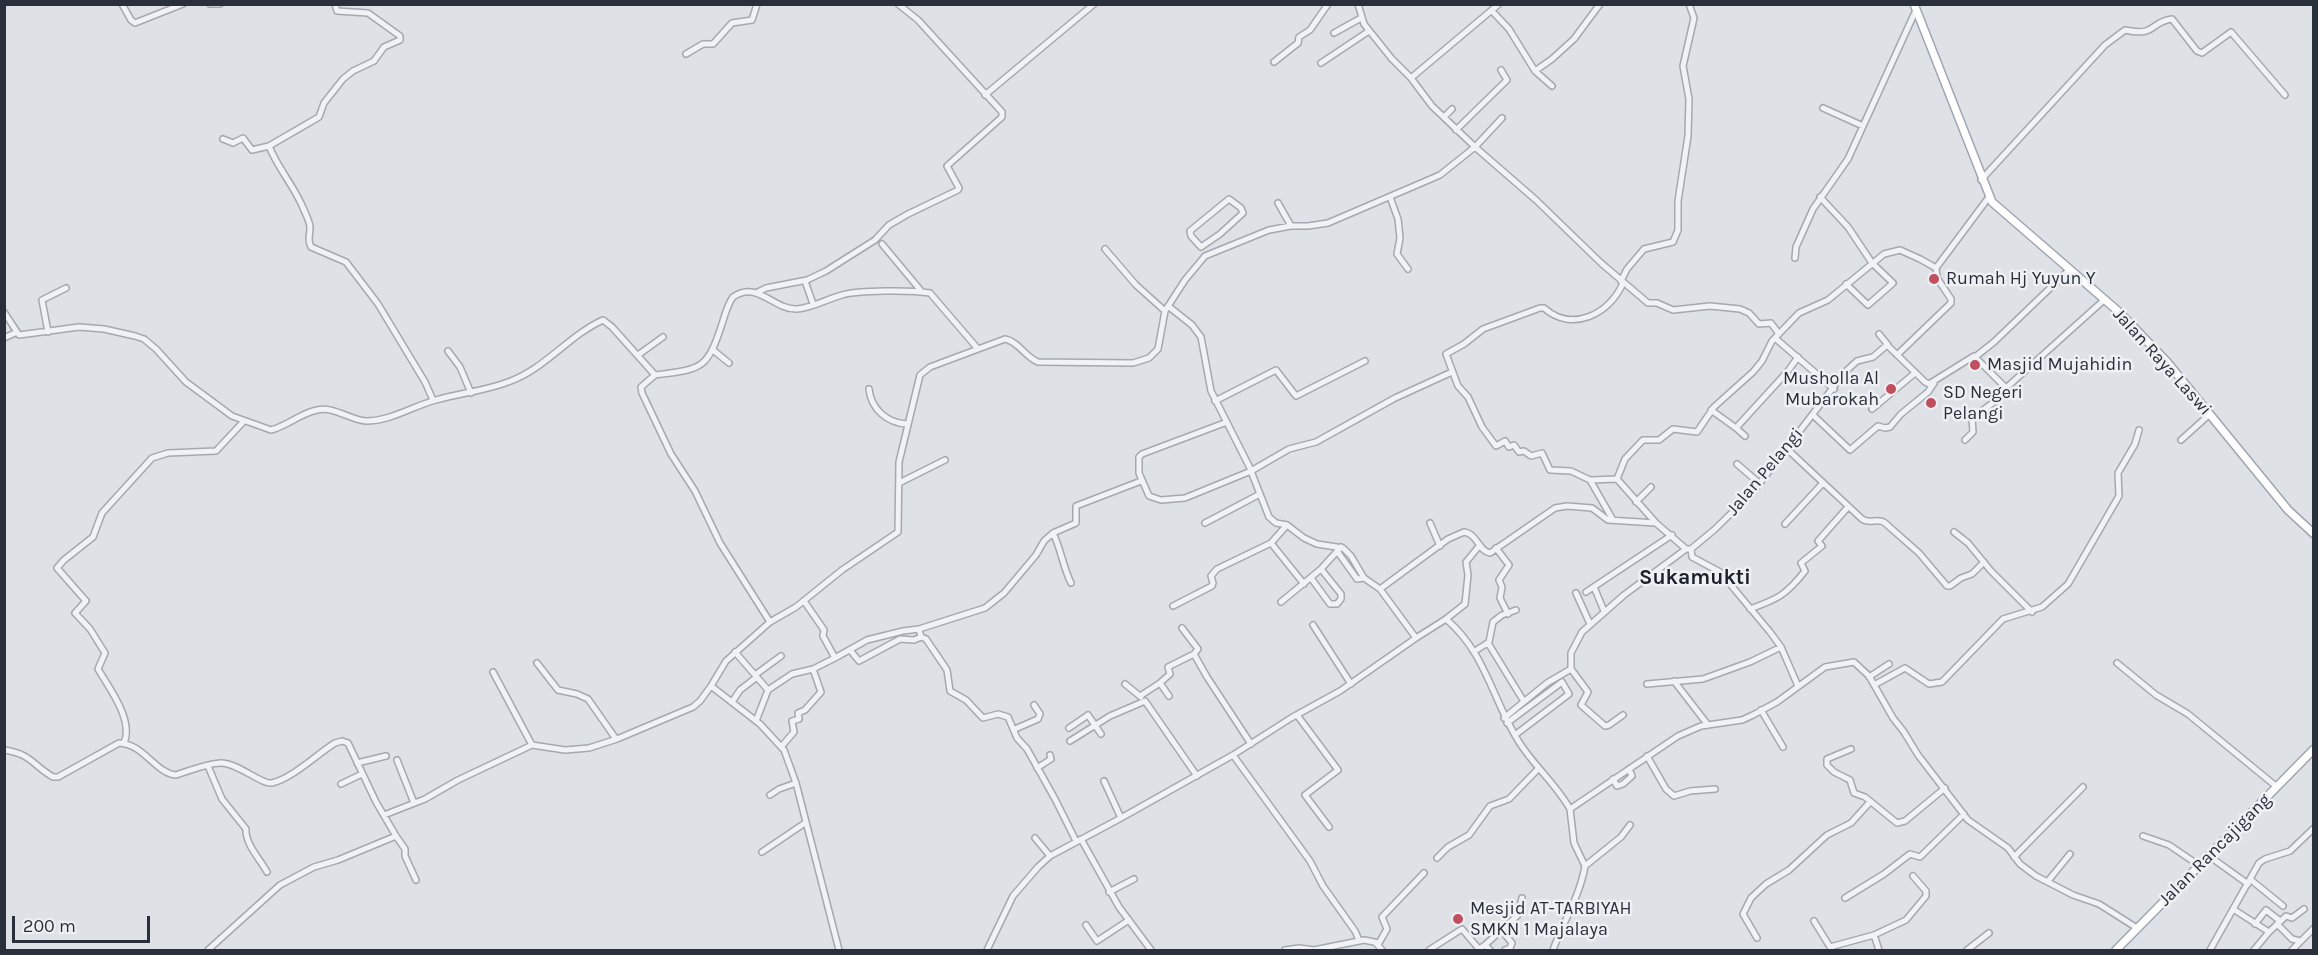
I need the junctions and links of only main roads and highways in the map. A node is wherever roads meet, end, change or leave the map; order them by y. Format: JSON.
{"nodes":[{"id":1,"x":1915,"y":7,"type":"edge"},
{"id":2,"x":2313,"y":534,"type":"edge"},
{"id":3,"x":2313,"y":749,"type":"edge"},
{"id":4,"x":2116,"y":951,"type":"edge"}],
"edges":[{"from":1,"to":2,"type":"main road","name":"Jalan Raya Laswi"},
{"from":3,"to":4,"type":"main road","name":"Jalan Rancajigang"}]}
